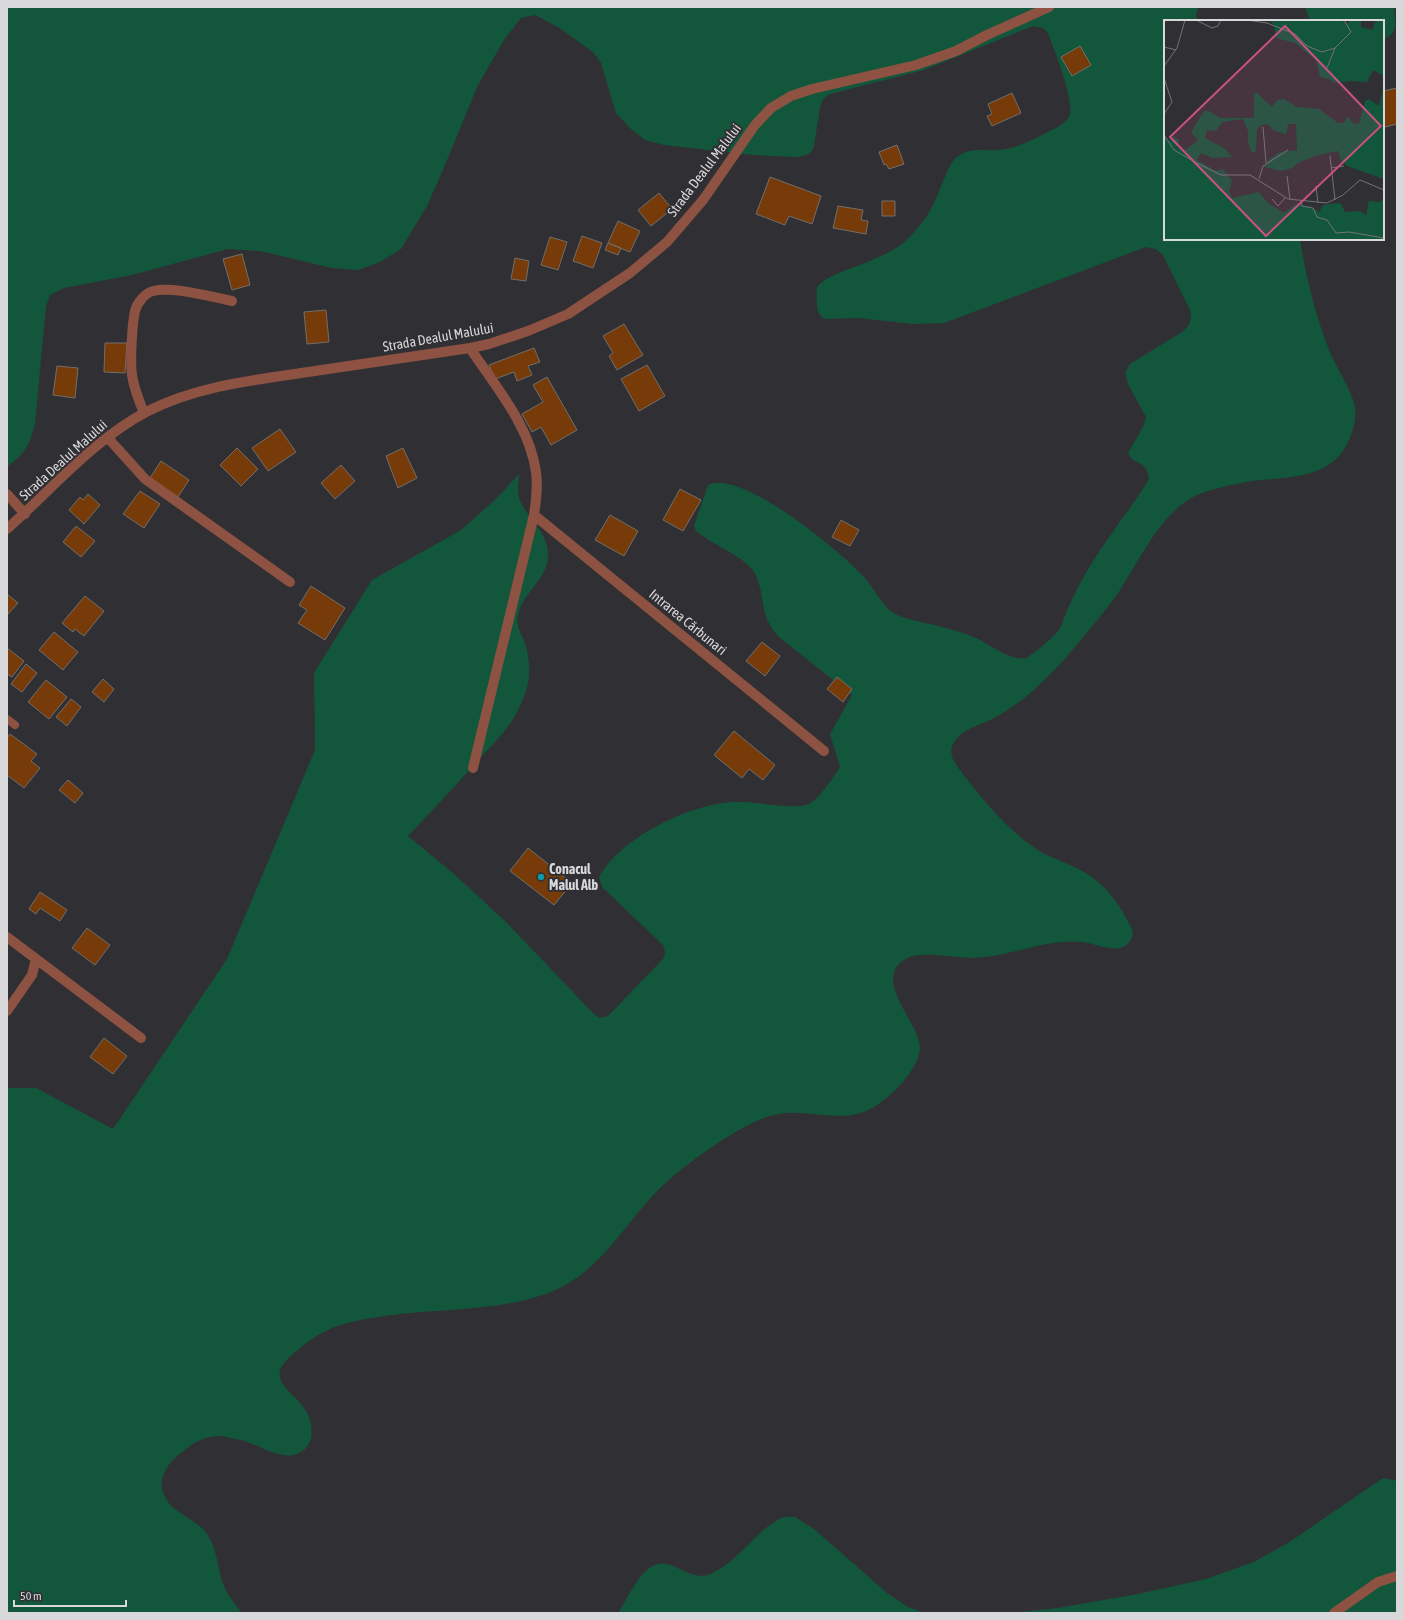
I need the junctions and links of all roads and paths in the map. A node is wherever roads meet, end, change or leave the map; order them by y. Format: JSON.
{"nodes":[{"id":1,"x":1049,"y":7,"type":"edge"},
{"id":2,"x":232,"y":301,"type":"dead end"},
{"id":3,"x":470,"y":348,"type":"junction"},
{"id":4,"x":144,"y":414,"type":"junction"},
{"id":5,"x":108,"y":438,"type":"junction"},
{"id":6,"x":7,"y":494,"type":"edge"},
{"id":7,"x":24,"y":514,"type":"junction"},
{"id":8,"x":534,"y":515,"type":"junction"},
{"id":9,"x":7,"y":529,"type":"edge"},
{"id":10,"x":290,"y":582,"type":"dead end"},
{"id":11,"x":7,"y":719,"type":"edge"},
{"id":12,"x":15,"y":726,"type":"dead end"},
{"id":13,"x":824,"y":751,"type":"dead end"},
{"id":14,"x":474,"y":768,"type":"dead end"},
{"id":15,"x":7,"y":937,"type":"edge"},
{"id":16,"x":36,"y":959,"type":"junction"},
{"id":17,"x":7,"y":1011,"type":"edge"},
{"id":18,"x":141,"y":1038,"type":"dead end"},
{"id":19,"x":1397,"y":1576,"type":"edge"},
{"id":20,"x":1334,"y":1613,"type":"edge"}],
"edges":[{"from":1,"to":3,"type":"street","name":"Strada Dealul Malului"},
{"from":2,"to":4,"type":"street"},
{"from":3,"to":4,"type":"street","name":"Strada Dealul Malului"},
{"from":3,"to":8,"type":"street"},
{"from":4,"to":5,"type":"street","name":"Strada Dealul Malului"},
{"from":5,"to":7,"type":"street","name":"Strada Dealul Malului"},
{"from":5,"to":10,"type":"street"},
{"from":6,"to":7,"type":"street"},
{"from":7,"to":9,"type":"street","name":"Strada Dealul Malului"},
{"from":8,"to":13,"type":"street","name":"Intrarea Cărbunari"},
{"from":8,"to":14,"type":"street"},
{"from":11,"to":12,"type":"lane"},
{"from":15,"to":16,"type":"street"},
{"from":16,"to":17,"type":"street"},
{"from":16,"to":18,"type":"street"},
{"from":19,"to":20,"type":"street"}]}
